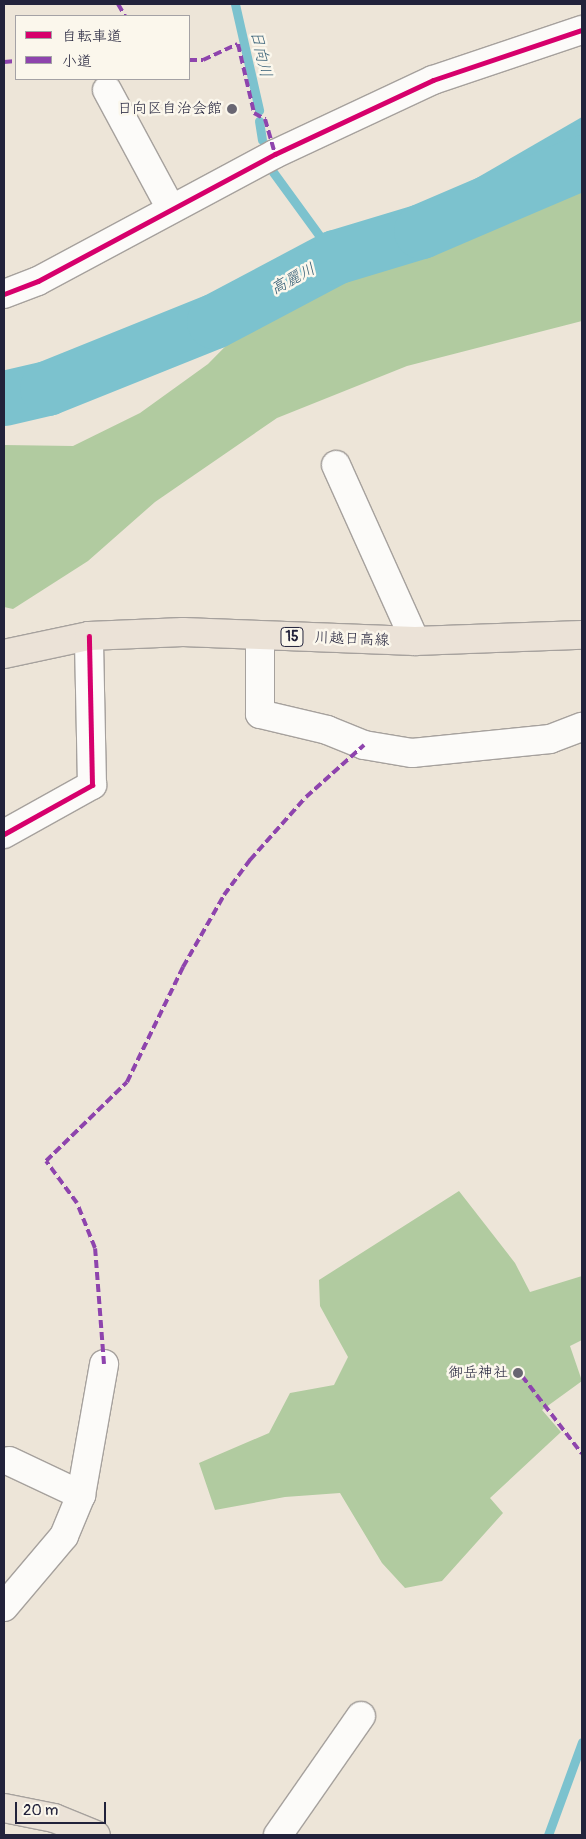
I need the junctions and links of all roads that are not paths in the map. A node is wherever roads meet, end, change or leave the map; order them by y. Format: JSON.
{"nodes":[{"id":1,"x":582,"y":30,"type":"edge"},
{"id":2,"x":107,"y":90,"type":"dead end"},
{"id":3,"x":170,"y":208,"type":"junction"},
{"id":4,"x":4,"y":294,"type":"edge"},
{"id":5,"x":336,"y":465,"type":"dead end"},
{"id":6,"x":582,"y":635,"type":"edge"},
{"id":7,"x":89,"y":636,"type":"junction"},
{"id":8,"x":260,"y":636,"type":"junction"},
{"id":9,"x":415,"y":641,"type":"junction"},
{"id":10,"x":4,"y":654,"type":"edge"},
{"id":11,"x":582,"y":727,"type":"edge"},
{"id":12,"x":4,"y":834,"type":"edge"},
{"id":13,"x":104,"y":1364,"type":"dead end"},
{"id":14,"x":9,"y":1461,"type":"dead end"},
{"id":15,"x":81,"y":1495,"type":"junction"},
{"id":16,"x":4,"y":1607,"type":"edge"},
{"id":17,"x":362,"y":1716,"type":"dead end"},
{"id":18,"x":4,"y":1808,"type":"edge"},
{"id":19,"x":96,"y":1835,"type":"edge"},
{"id":20,"x":278,"y":1835,"type":"edge"}],
"edges":[{"from":1,"to":3,"type":"street"},
{"from":2,"to":3,"type":"street"},
{"from":3,"to":4,"type":"street"},
{"from":5,"to":9,"type":"street"},
{"from":6,"to":9,"type":"main road","name":"川越日高線","number":"15"},
{"from":7,"to":8,"type":"main road","name":"川越日高線","number":"15"},
{"from":7,"to":10,"type":"main road","name":"川越日高線","number":"15"},
{"from":7,"to":12,"type":"street"},
{"from":8,"to":9,"type":"main road","name":"川越日高線","number":"15"},
{"from":8,"to":11,"type":"street"},
{"from":13,"to":15,"type":"street"},
{"from":14,"to":15,"type":"street"},
{"from":15,"to":16,"type":"street"},
{"from":17,"to":20,"type":"street"},
{"from":18,"to":19,"type":"main road"}]}
